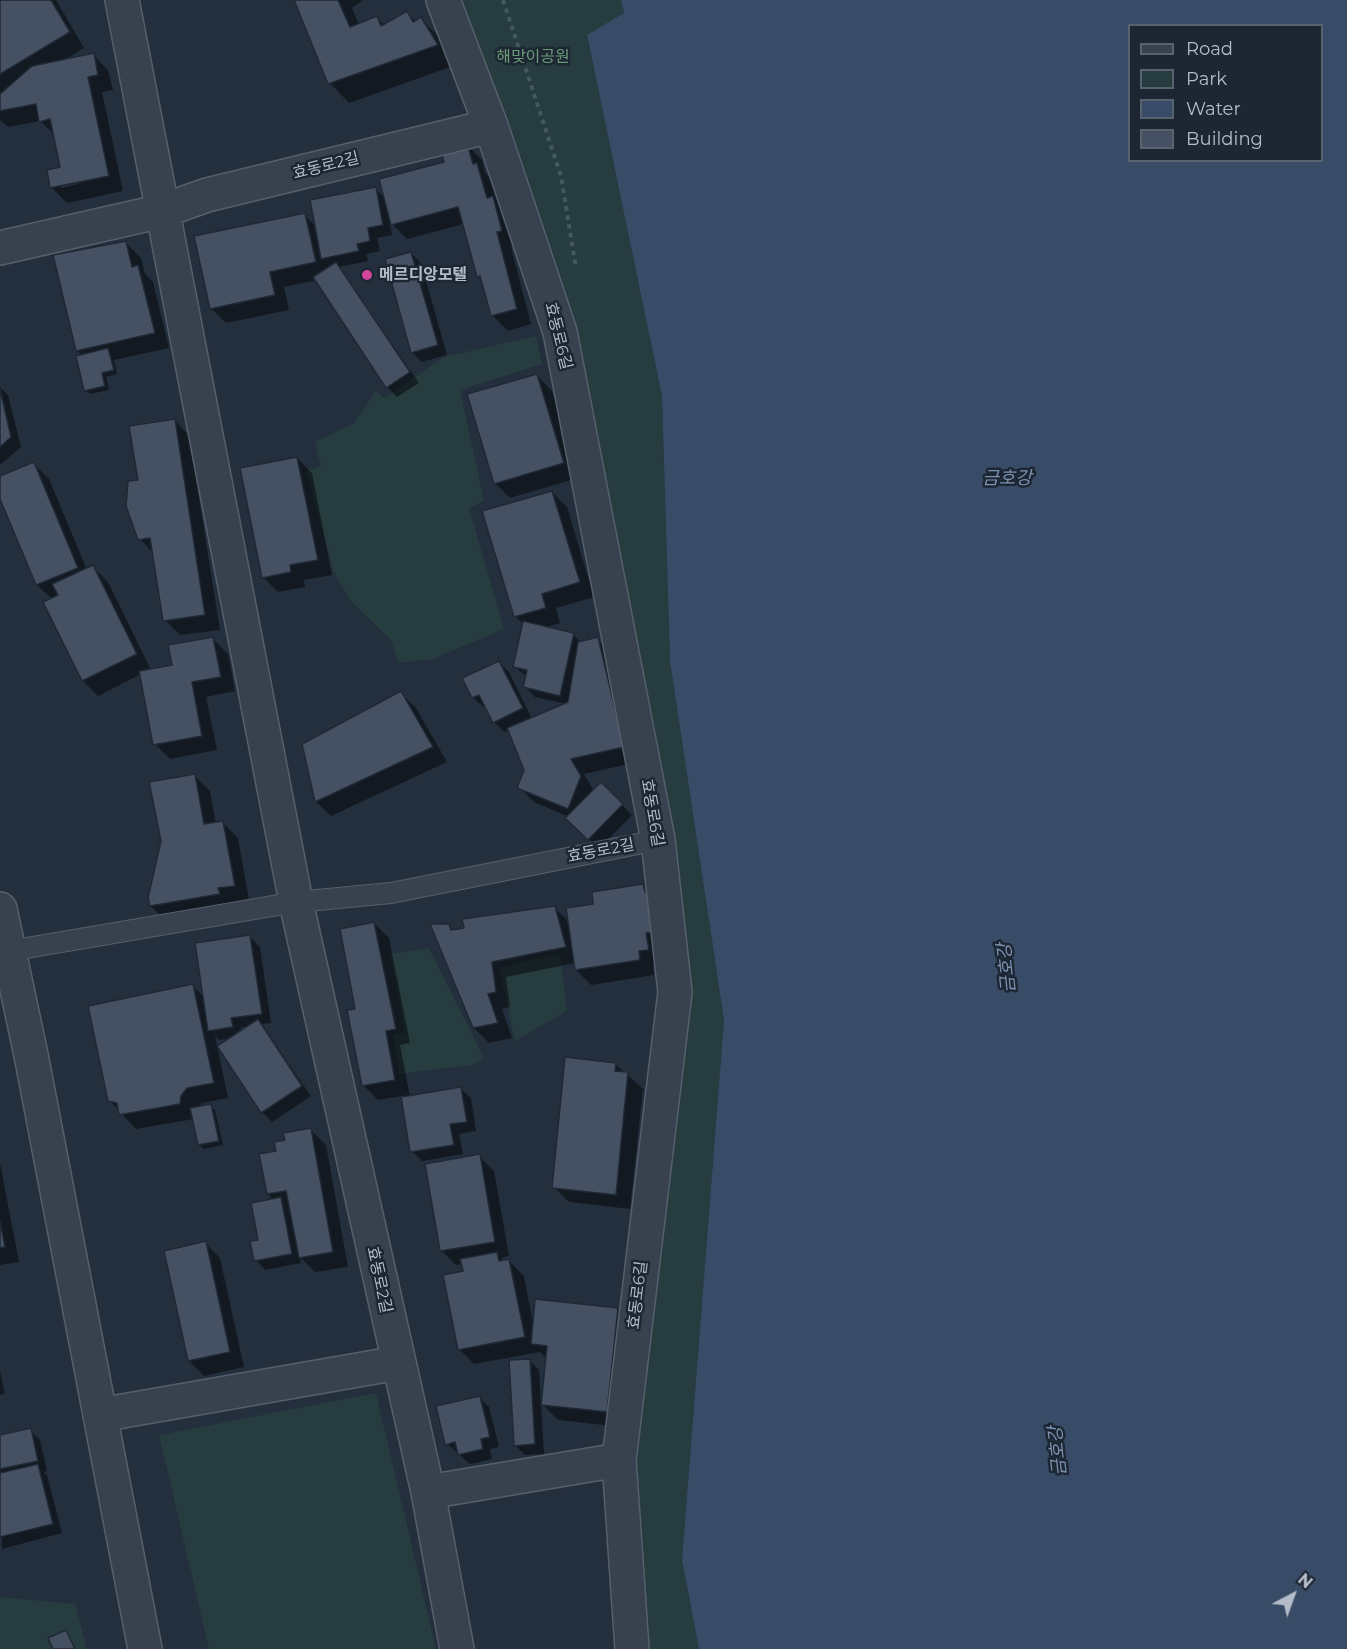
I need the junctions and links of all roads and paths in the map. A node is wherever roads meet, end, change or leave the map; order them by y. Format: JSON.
{"nodes":[{"id":1,"x":123,"y":0,"type":"edge"},
{"id":2,"x":443,"y":0,"type":"edge"},
{"id":3,"x":491,"y":126,"type":"junction"},
{"id":4,"x":162,"y":211,"type":"junction"},
{"id":5,"x":0,"y":248,"type":"edge"},
{"id":6,"x":658,"y":840,"type":"junction"},
{"id":7,"x":296,"y":902,"type":"junction"},
{"id":8,"x":0,"y":909,"type":"edge"},
{"id":9,"x":9,"y":951,"type":"junction"},
{"id":10,"x":398,"y":1363,"type":"junction"},
{"id":11,"x":100,"y":1415,"type":"junction"},
{"id":12,"x":619,"y":1460,"type":"junction"},
{"id":13,"x":428,"y":1492,"type":"junction"},
{"id":14,"x":145,"y":1649,"type":"edge"},
{"id":15,"x":457,"y":1649,"type":"edge"},
{"id":16,"x":632,"y":1649,"type":"edge"}],
"edges":[{"from":1,"to":4,"type":"street"},
{"from":2,"to":3,"type":"street","name":"효동로6길"},
{"from":3,"to":4,"type":"street","name":"효동로2길"},
{"from":3,"to":6,"type":"street","name":"효동로6길"},
{"from":4,"to":5,"type":"street","name":"효동로2길"},
{"from":4,"to":7,"type":"street"},
{"from":6,"to":7,"type":"lane","name":"효동로2길"},
{"from":6,"to":12,"type":"street","name":"효동로6길"},
{"from":7,"to":9,"type":"lane","name":"효동로2길"},
{"from":7,"to":10,"type":"street","name":"효동로2길"},
{"from":8,"to":9,"type":"street"},
{"from":9,"to":11,"type":"street"},
{"from":10,"to":11,"type":"street"},
{"from":10,"to":13,"type":"street"},
{"from":11,"to":14,"type":"street"},
{"from":12,"to":13,"type":"street"},
{"from":12,"to":16,"type":"street","name":"효동로6길"},
{"from":13,"to":15,"type":"street"}]}
